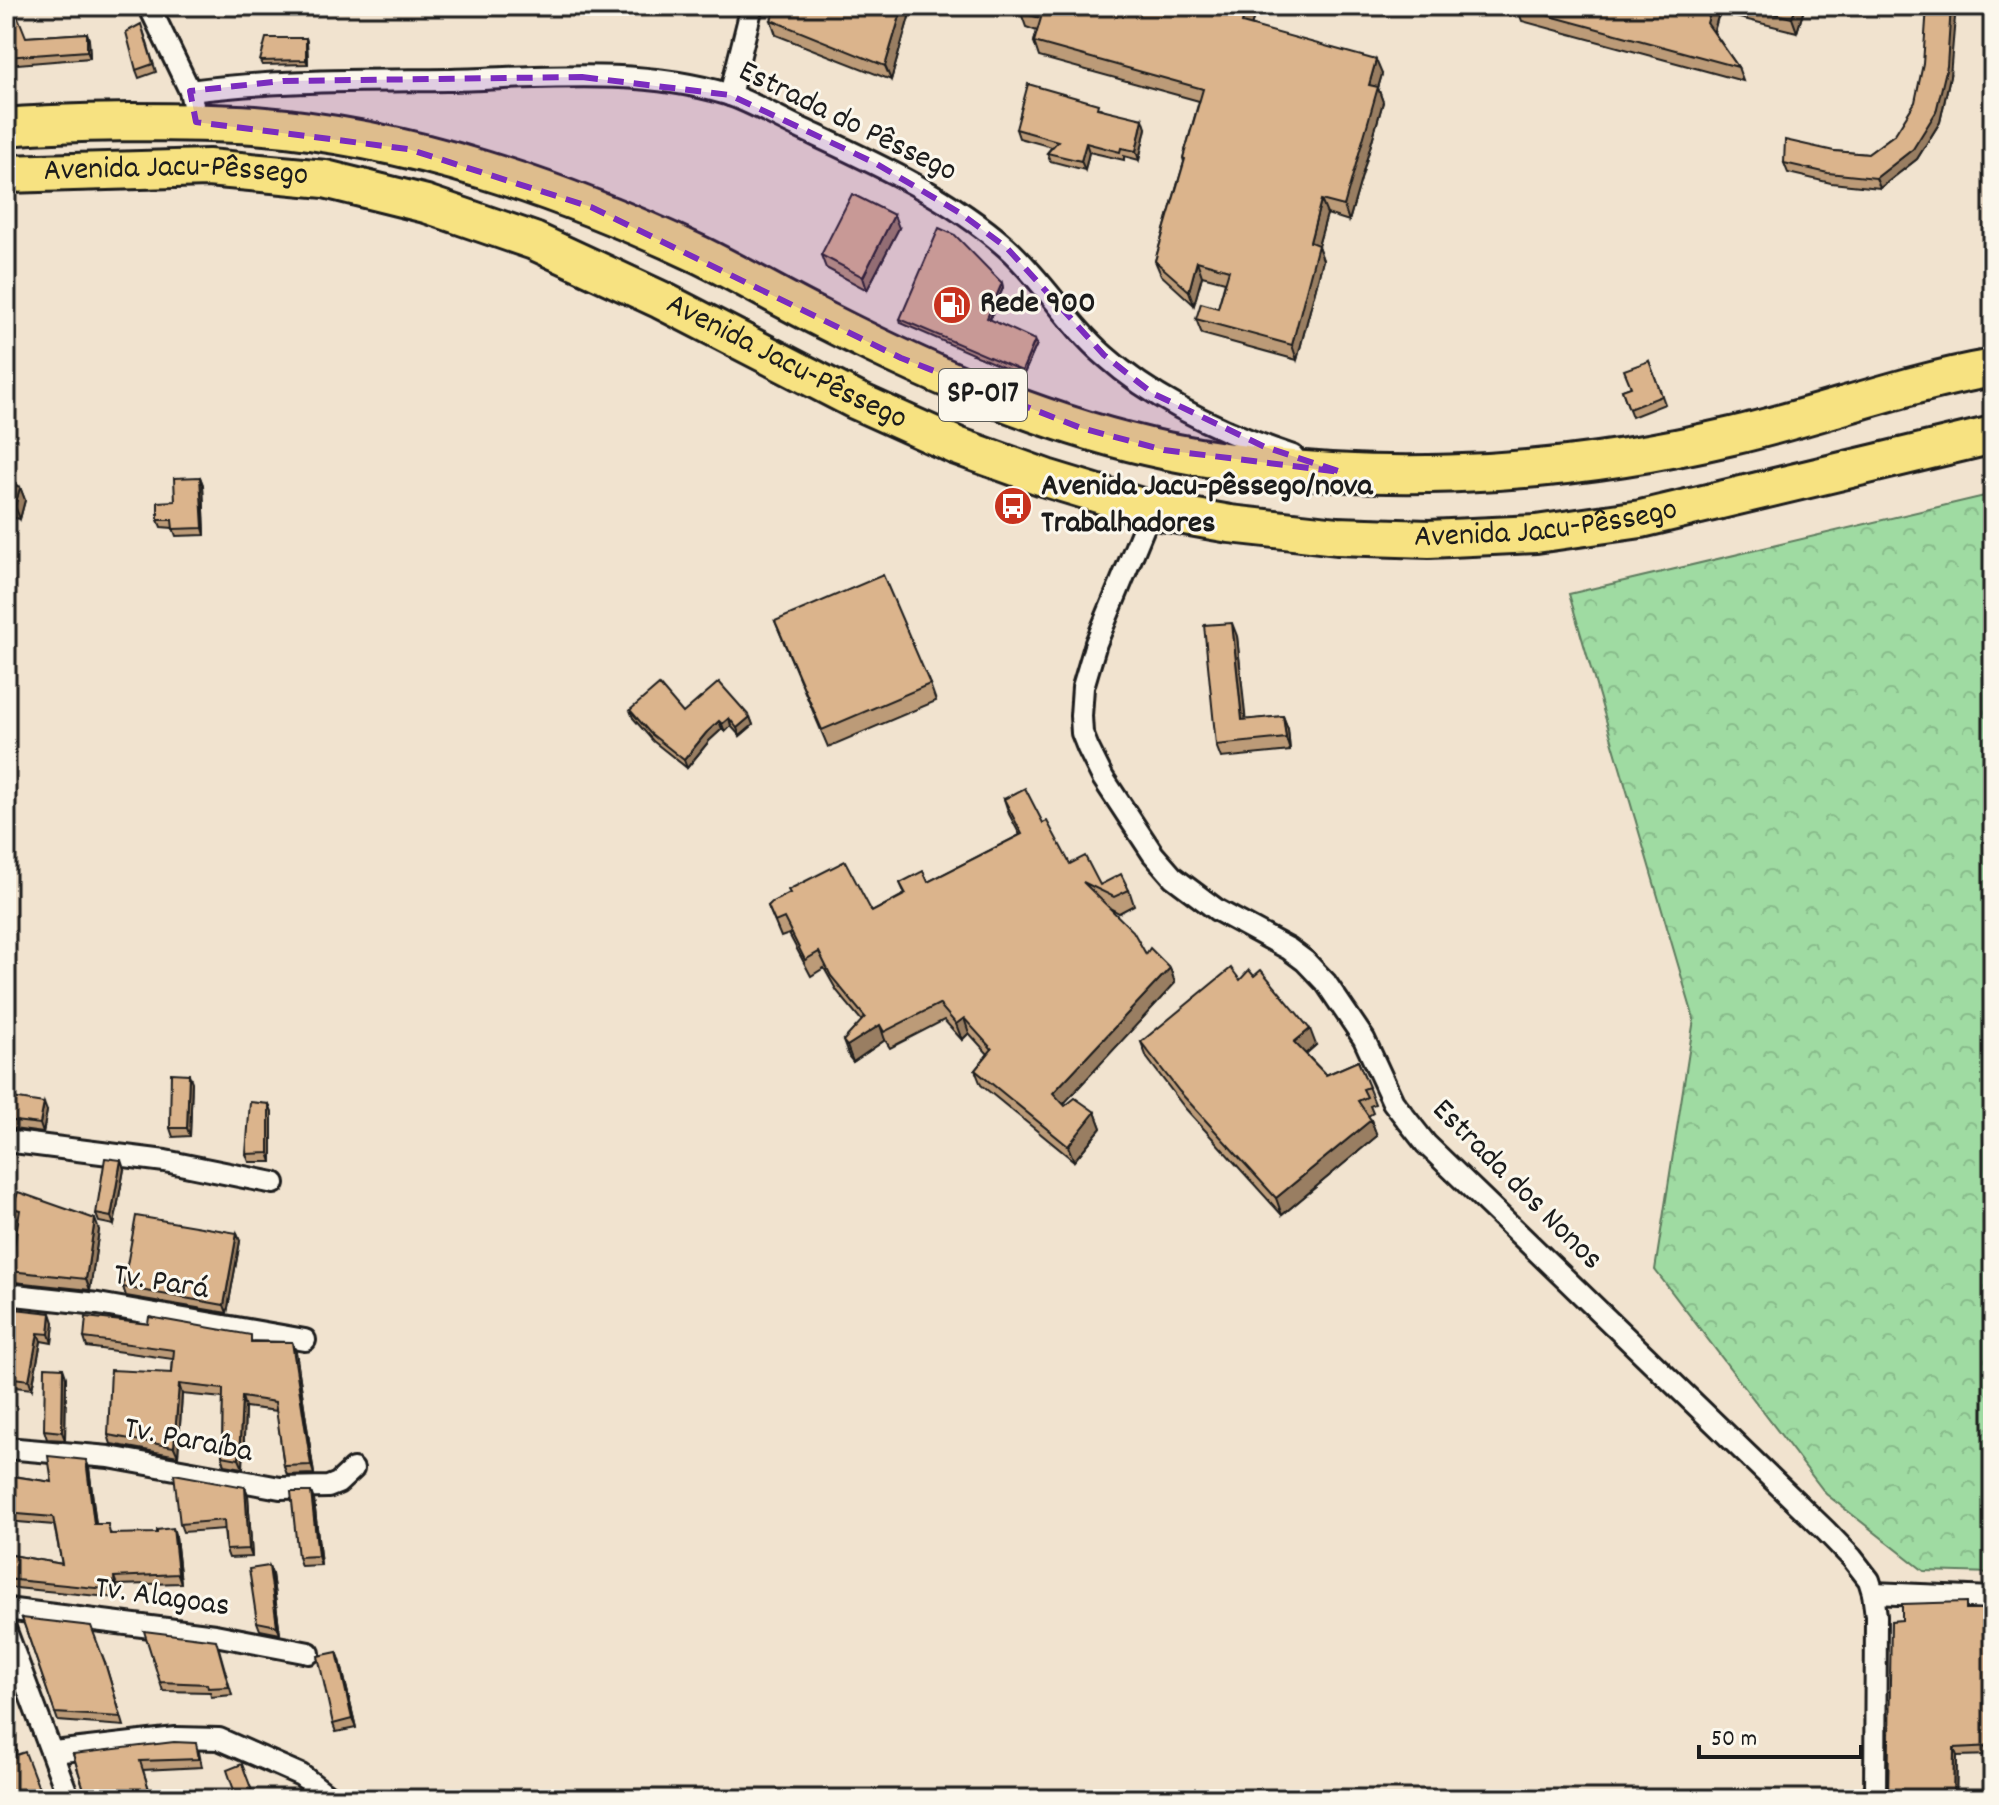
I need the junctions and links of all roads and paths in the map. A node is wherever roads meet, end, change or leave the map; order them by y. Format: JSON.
{"nodes":[{"id":1,"x":149,"y":6,"type":"edge"},
{"id":2,"x":752,"y":6,"type":"edge"},
{"id":3,"x":730,"y":95,"type":"junction"},
{"id":4,"x":193,"y":106,"type":"junction"},
{"id":5,"x":6,"y":127,"type":"edge"},
{"id":6,"x":6,"y":174,"type":"edge"},
{"id":7,"x":1993,"y":368,"type":"edge"},
{"id":8,"x":1993,"y":435,"type":"edge"},
{"id":9,"x":1341,"y":472,"type":"junction"},
{"id":10,"x":1151,"y":510,"type":"junction"},
{"id":11,"x":6,"y":1141,"type":"edge"},
{"id":12,"x":274,"y":1183,"type":"dead end"},
{"id":13,"x":6,"y":1294,"type":"edge"},
{"id":14,"x":305,"y":1340,"type":"dead end"},
{"id":15,"x":6,"y":1448,"type":"edge"},
{"id":16,"x":353,"y":1469,"type":"dead end"},
{"id":17,"x":1873,"y":1593,"type":"junction"},
{"id":18,"x":1993,"y":1598,"type":"edge"},
{"id":19,"x":6,"y":1609,"type":"edge"},
{"id":20,"x":6,"y":1631,"type":"edge"},
{"id":21,"x":309,"y":1653,"type":"dead end"},
{"id":22,"x":54,"y":1752,"type":"junction"},
{"id":23,"x":69,"y":1799,"type":"edge"},
{"id":24,"x":332,"y":1799,"type":"edge"},
{"id":25,"x":1875,"y":1799,"type":"edge"}],
"edges":[{"from":1,"to":4,"type":"street"},
{"from":2,"to":3,"type":"street"},
{"from":3,"to":4,"type":"street","name":"Estrada do Pêssego"},
{"from":3,"to":9,"type":"street","name":"Estrada do Pêssego"},
{"from":4,"to":5,"type":"highway","name":"Avenida Jacu-Pêssego","number":"SP-017"},
{"from":4,"to":9,"type":"highway","name":"Avenida Jacu-Pêssego","number":"SP-017"},
{"from":6,"to":10,"type":"highway","name":"Avenida Jacu-Pêssego","number":"SP-017"},
{"from":7,"to":9,"type":"highway","name":"Avenida Jacu-Pêssego","number":"SP-017"},
{"from":8,"to":10,"type":"highway","name":"Avenida Jacu-Pêssego","number":"SP-017"},
{"from":10,"to":17,"type":"street","name":"Estrada dos Nonos"},
{"from":11,"to":12,"type":"street"},
{"from":13,"to":14,"type":"street","name":"Tv. Pará"},
{"from":15,"to":16,"type":"street","name":"Tv. Paraíba"},
{"from":17,"to":18,"type":"street"},
{"from":17,"to":25,"type":"street"},
{"from":19,"to":21,"type":"street","name":"Tv. Alagoas"},
{"from":20,"to":22,"type":"street"},
{"from":22,"to":23,"type":"street"},
{"from":22,"to":24,"type":"street"}]}
